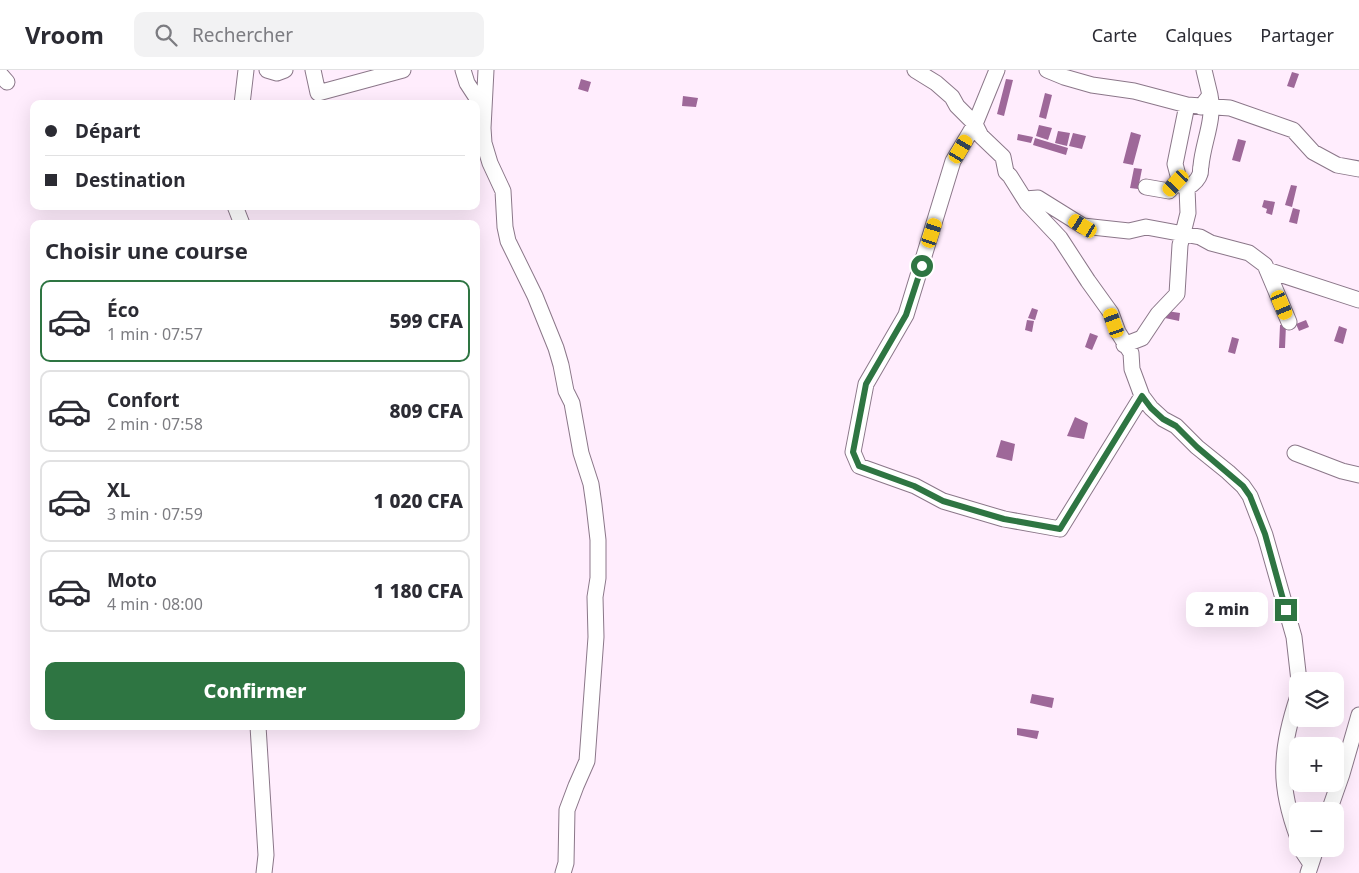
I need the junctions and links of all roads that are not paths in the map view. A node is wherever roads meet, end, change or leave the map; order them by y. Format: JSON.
{"nodes":[{"id":1,"x":246,"y":70,"type":"edge"},
{"id":2,"x":267,"y":70,"type":"edge"},
{"id":3,"x":285,"y":70,"type":"edge"},
{"id":4,"x":313,"y":70,"type":"edge"},
{"id":5,"x":403,"y":70,"type":"edge"},
{"id":6,"x":463,"y":70,"type":"edge"},
{"id":7,"x":486,"y":70,"type":"edge"},
{"id":8,"x":915,"y":70,"type":"edge"},
{"id":9,"x":997,"y":70,"type":"edge"},
{"id":10,"x":1047,"y":70,"type":"edge"},
{"id":11,"x":1204,"y":70,"type":"edge"},
{"id":12,"x":1067,"y":74,"type":"edge"},
{"id":13,"x":242,"y":100,"type":"edge"},
{"id":14,"x":478,"y":100,"type":"edge"},
{"id":15,"x":480,"y":104,"type":"edge"},
{"id":16,"x":1203,"y":104,"type":"junction"},
{"id":17,"x":484,"y":110,"type":"junction"},
{"id":18,"x":975,"y":124,"type":"junction"},
{"id":19,"x":1359,"y":169,"type":"edge"},
{"id":20,"x":1146,"y":187,"type":"dead end"},
{"id":21,"x":1187,"y":188,"type":"junction"},
{"id":22,"x":1025,"y":199,"type":"junction"},
{"id":23,"x":1184,"y":228,"type":"junction"},
{"id":24,"x":1267,"y":270,"type":"junction"},
{"id":25,"x":1359,"y":300,"type":"edge"},
{"id":26,"x":1289,"y":322,"type":"dead end"},
{"id":27,"x":1124,"y":345,"type":"junction"},
{"id":28,"x":1142,"y":396,"type":"junction"},
{"id":29,"x":1296,"y":453,"type":"dead end"},
{"id":30,"x":1359,"y":475,"type":"edge"},
{"id":31,"x":1298,"y":672,"type":"edge"},
{"id":32,"x":1359,"y":715,"type":"edge"},
{"id":33,"x":1290,"y":727,"type":"edge"},
{"id":34,"x":258,"y":730,"type":"edge"},
{"id":35,"x":1332,"y":802,"type":"edge"},
{"id":36,"x":1289,"y":813,"type":"edge"},
{"id":37,"x":264,"y":873,"type":"edge"},
{"id":38,"x":563,"y":873,"type":"edge"}],
"edges":[{"from":1,"to":13,"type":"street"},
{"from":2,"to":3,"type":"street"},
{"from":4,"to":5,"type":"street"},
{"from":6,"to":14,"type":"street"},
{"from":7,"to":17,"type":"street"},
{"from":8,"to":18,"type":"street"},
{"from":9,"to":18,"type":"street"},
{"from":10,"to":12,"type":"street"},
{"from":11,"to":16,"type":"street"},
{"from":12,"to":16,"type":"street"},
{"from":15,"to":17,"type":"street"},
{"from":16,"to":19,"type":"street"},
{"from":16,"to":21,"type":"street"},
{"from":16,"to":21,"type":"street"},
{"from":17,"to":38,"type":"street"},
{"from":18,"to":22,"type":"street"},
{"from":18,"to":28,"type":"street"},
{"from":20,"to":21,"type":"street"},
{"from":21,"to":23,"type":"street"},
{"from":22,"to":23,"type":"street"},
{"from":22,"to":27,"type":"street"},
{"from":23,"to":24,"type":"street"},
{"from":23,"to":27,"type":"street"},
{"from":24,"to":25,"type":"street"},
{"from":24,"to":26,"type":"street"},
{"from":27,"to":28,"type":"street"},
{"from":28,"to":31,"type":"street"},
{"from":29,"to":30,"type":"street"},
{"from":32,"to":35,"type":"street"},
{"from":33,"to":36,"type":"street"},
{"from":34,"to":37,"type":"street"}]}
